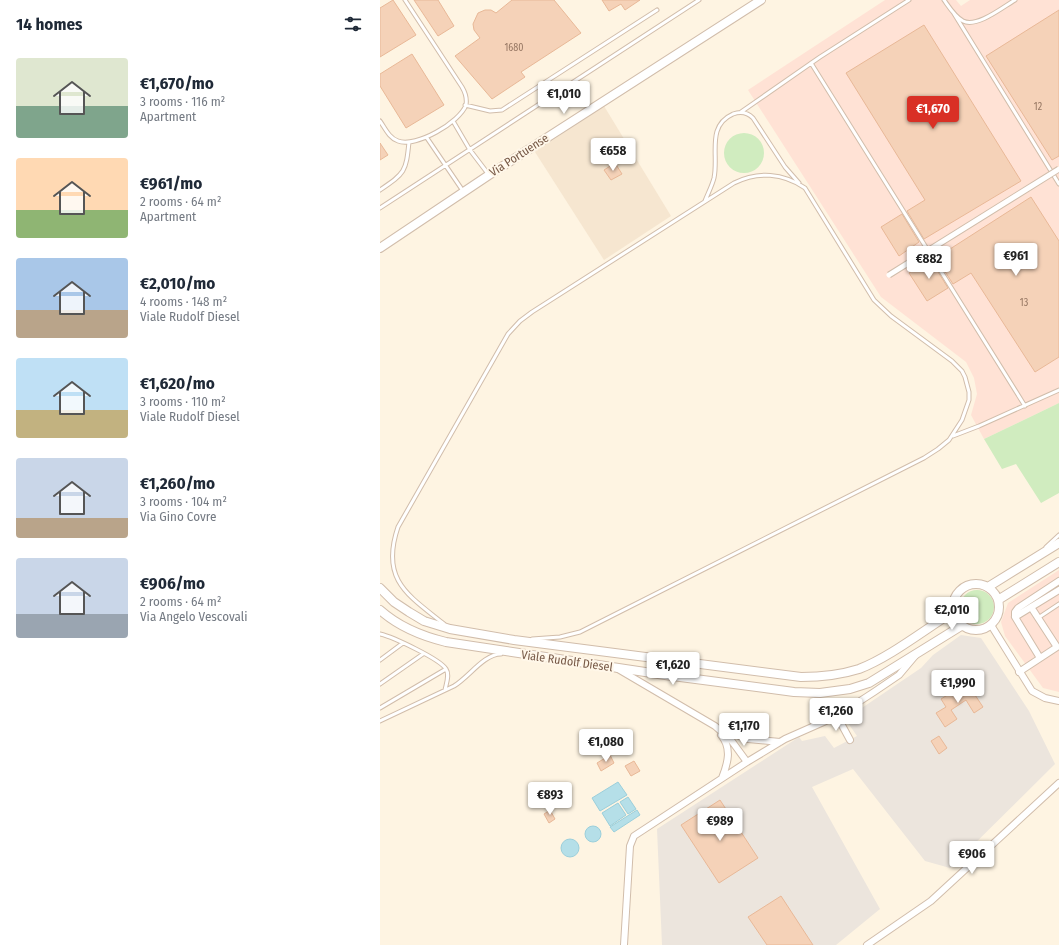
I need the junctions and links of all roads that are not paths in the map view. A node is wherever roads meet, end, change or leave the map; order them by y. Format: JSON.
{"nodes":[{"id":1,"x":405,"y":0,"type":"edge"},
{"id":2,"x":699,"y":0,"type":"edge"},
{"id":3,"x":761,"y":0,"type":"edge"},
{"id":4,"x":909,"y":0,"type":"edge"},
{"id":5,"x":944,"y":0,"type":"edge"},
{"id":6,"x":1015,"y":0,"type":"edge"},
{"id":7,"x":657,"y":10,"type":"dead end"},
{"id":8,"x":953,"y":12,"type":"junction"},
{"id":9,"x":811,"y":63,"type":"junction"},
{"id":10,"x":465,"y":105,"type":"junction"},
{"id":11,"x":741,"y":112,"type":"junction"},
{"id":12,"x":453,"y":120,"type":"junction"},
{"id":13,"x":380,"y":121,"type":"edge"},
{"id":14,"x":427,"y":138,"type":"junction"},
{"id":15,"x":409,"y":142,"type":"junction"},
{"id":16,"x":470,"y":150,"type":"junction"},
{"id":17,"x":446,"y":165,"type":"junction"},
{"id":18,"x":1059,"y":169,"type":"edge"},
{"id":19,"x":489,"y":175,"type":"junction"},
{"id":20,"x":1059,"y":184,"type":"edge"},
{"id":21,"x":805,"y":188,"type":"junction"},
{"id":22,"x":380,"y":190,"type":"edge"},
{"id":23,"x":463,"y":192,"type":"junction"},
{"id":24,"x":705,"y":201,"type":"junction"},
{"id":25,"x":380,"y":208,"type":"edge"},
{"id":26,"x":380,"y":248,"type":"edge"},
{"id":27,"x":890,"y":275,"type":"dead end"},
{"id":28,"x":1059,"y":390,"type":"edge"},
{"id":29,"x":1025,"y":406,"type":"junction"},
{"id":30,"x":953,"y":436,"type":"junction"},
{"id":31,"x":1059,"y":535,"type":"edge"},
{"id":32,"x":1059,"y":543,"type":"edge"},
{"id":33,"x":1030,"y":562,"type":"junction"},
{"id":34,"x":1059,"y":562,"type":"edge"},
{"id":35,"x":1059,"y":581,"type":"edge"},
{"id":36,"x":988,"y":587,"type":"junction"},
{"id":37,"x":380,"y":588,"type":"edge"},
{"id":38,"x":1059,"y":590,"type":"edge"},
{"id":39,"x":998,"y":600,"type":"junction"},
{"id":40,"x":1059,"y":604,"type":"edge"},
{"id":41,"x":1031,"y":607,"type":"junction"},
{"id":42,"x":380,"y":610,"type":"edge"},
{"id":43,"x":953,"y":612,"type":"junction"},
{"id":44,"x":1015,"y":618,"type":"junction"},
{"id":45,"x":1038,"y":618,"type":"junction"},
{"id":46,"x":991,"y":625,"type":"junction"},
{"id":47,"x":961,"y":626,"type":"junction"},
{"id":48,"x":450,"y":629,"type":"junction"},
{"id":49,"x":380,"y":634,"type":"edge"},
{"id":50,"x":385,"y":636,"type":"junction"},
{"id":51,"x":380,"y":639,"type":"edge"},
{"id":52,"x":514,"y":640,"type":"junction"},
{"id":53,"x":403,"y":643,"type":"junction"},
{"id":54,"x":917,"y":653,"type":"junction"},
{"id":55,"x":423,"y":654,"type":"junction"},
{"id":56,"x":520,"y":654,"type":"junction"},
{"id":57,"x":1040,"y":658,"type":"junction"},
{"id":58,"x":380,"y":660,"type":"edge"},
{"id":59,"x":617,"y":668,"type":"junction"},
{"id":60,"x":446,"y":669,"type":"junction"},
{"id":61,"x":1019,"y":672,"type":"junction"},
{"id":62,"x":380,"y":684,"type":"edge"},
{"id":63,"x":445,"y":690,"type":"junction"},
{"id":64,"x":1059,"y":701,"type":"edge"},
{"id":65,"x":380,"y":708,"type":"edge"},
{"id":66,"x":837,"y":716,"type":"junction"},
{"id":67,"x":380,"y":721,"type":"edge"},
{"id":68,"x":715,"y":726,"type":"junction"},
{"id":69,"x":850,"y":740,"type":"dead end"},
{"id":70,"x":780,"y":742,"type":"junction"},
{"id":71,"x":747,"y":762,"type":"junction"},
{"id":72,"x":722,"y":778,"type":"junction"},
{"id":73,"x":1059,"y":783,"type":"edge"},
{"id":74,"x":624,"y":945,"type":"edge"},
{"id":75,"x":867,"y":945,"type":"edge"}],
"edges":[{"from":1,"to":10,"type":"lane"},
{"from":2,"to":16,"type":"lane"},
{"from":3,"to":19,"type":"street","name":"Via Portuense"},
{"from":4,"to":9,"type":"lane"},
{"from":5,"to":8,"type":"lane"},
{"from":6,"to":8,"type":"lane"},
{"from":7,"to":10,"type":"lane"},
{"from":8,"to":20,"type":"lane"},
{"from":9,"to":11,"type":"lane"},
{"from":9,"to":29,"type":"lane"},
{"from":10,"to":12,"type":"lane"},
{"from":11,"to":21,"type":"lane"},
{"from":11,"to":24,"type":"lane"},
{"from":12,"to":14,"type":"lane"},
{"from":12,"to":16,"type":"lane"},
{"from":13,"to":15,"type":"lane"},
{"from":14,"to":15,"type":"lane"},
{"from":14,"to":17,"type":"lane"},
{"from":15,"to":22,"type":"lane"},
{"from":16,"to":17,"type":"lane"},
{"from":16,"to":19,"type":"lane"},
{"from":17,"to":23,"type":"lane"},
{"from":17,"to":25,"type":"lane"},
{"from":18,"to":27,"type":"street","bridge":true},
{"from":19,"to":23,"type":"street","name":"Via Portuense"},
{"from":21,"to":24,"type":"lane"},
{"from":21,"to":30,"type":"lane"},
{"from":23,"to":26,"type":"street","name":"Via Portuense"},
{"from":24,"to":48,"type":"lane"},
{"from":28,"to":29,"type":"lane"},
{"from":29,"to":30,"type":"lane"},
{"from":30,"to":52,"type":"lane"},
{"from":31,"to":33,"type":"lane"},
{"from":32,"to":33,"type":"street"},
{"from":33,"to":36,"type":"street"},
{"from":34,"to":39,"type":"street"},
{"from":35,"to":44,"type":"street"},
{"from":36,"to":39,"type":"street"},
{"from":36,"to":43,"type":"street"},
{"from":37,"to":48,"type":"street","name":"Viale Rudolf Diesel"},
{"from":38,"to":41,"type":"street"},
{"from":39,"to":46,"type":"street"},
{"from":40,"to":45,"type":"lane"},
{"from":41,"to":44,"type":"street"},
{"from":41,"to":45,"type":"street"},
{"from":42,"to":56,"type":"street","name":"Viale Rudolf Diesel"},
{"from":43,"to":47,"type":"street"},
{"from":43,"to":52,"type":"street","name":"Viale Rudolf Diesel"},
{"from":44,"to":57,"type":"street"},
{"from":45,"to":57,"type":"street"},
{"from":46,"to":47,"type":"street"},
{"from":46,"to":61,"type":"street"},
{"from":47,"to":54,"type":"street","name":"Viale Rudolf Diesel"},
{"from":48,"to":52,"type":"street","name":"Viale Rudolf Diesel"},
{"from":49,"to":50,"type":"lane"},
{"from":50,"to":51,"type":"lane"},
{"from":50,"to":53,"type":"lane"},
{"from":53,"to":55,"type":"lane"},
{"from":53,"to":58,"type":"lane"},
{"from":54,"to":59,"type":"street","name":"Viale Rudolf Diesel"},
{"from":54,"to":66,"type":"street"},
{"from":55,"to":60,"type":"lane"},
{"from":55,"to":62,"type":"lane"},
{"from":56,"to":59,"type":"street","name":"Viale Rudolf Diesel"},
{"from":56,"to":63,"type":"lane"},
{"from":57,"to":61,"type":"street"},
{"from":59,"to":68,"type":"street"},
{"from":60,"to":63,"type":"lane"},
{"from":60,"to":65,"type":"lane"},
{"from":61,"to":64,"type":"street"},
{"from":63,"to":67,"type":"lane"},
{"from":66,"to":69,"type":"street"},
{"from":66,"to":70,"type":"street"},
{"from":68,"to":70,"type":"street"},
{"from":68,"to":71,"type":"street"},
{"from":68,"to":72,"type":"street"},
{"from":70,"to":71,"type":"street"},
{"from":71,"to":72,"type":"street"},
{"from":72,"to":74,"type":"street"},
{"from":73,"to":75,"type":"street"}]}
